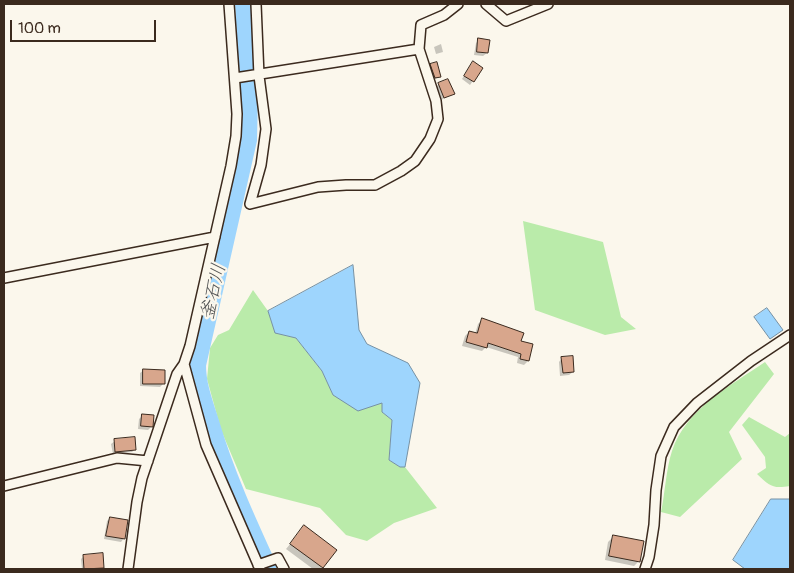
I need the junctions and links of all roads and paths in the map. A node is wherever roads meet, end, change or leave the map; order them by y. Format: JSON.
{"nodes":[{"id":1,"x":229,"y":4,"type":"edge"},
{"id":2,"x":256,"y":4,"type":"edge"},
{"id":3,"x":458,"y":4,"type":"edge"},
{"id":4,"x":486,"y":4,"type":"edge"},
{"id":5,"x":548,"y":4,"type":"edge"},
{"id":6,"x":419,"y":49,"type":"junction"},
{"id":7,"x":258,"y":76,"type":"junction"},
{"id":8,"x":238,"y":78,"type":"junction"},
{"id":9,"x":215,"y":237,"type":"junction"},
{"id":10,"x":4,"y":278,"type":"edge"},
{"id":11,"x":790,"y":335,"type":"edge"},
{"id":12,"x":184,"y":364,"type":"junction"},
{"id":13,"x":148,"y":461,"type":"junction"},
{"id":14,"x":4,"y":486,"type":"edge"},
{"id":15,"x":259,"y":567,"type":"edge"},
{"id":16,"x":128,"y":569,"type":"edge"},
{"id":17,"x":284,"y":569,"type":"edge"},
{"id":18,"x":645,"y":569,"type":"edge"}],
"edges":[{"from":1,"to":8,"type":"street"},
{"from":2,"to":7,"type":"street"},
{"from":3,"to":6,"type":"street"},
{"from":4,"to":5,"type":"street"},
{"from":6,"to":7,"type":"street"},
{"from":6,"to":7,"type":"street"},
{"from":7,"to":8,"type":"street"},
{"from":8,"to":9,"type":"street"},
{"from":9,"to":10,"type":"street"},
{"from":9,"to":12,"type":"street"},
{"from":11,"to":18,"type":"street"},
{"from":12,"to":13,"type":"street"},
{"from":12,"to":15,"type":"street"},
{"from":13,"to":14,"type":"street"},
{"from":13,"to":16,"type":"street"},
{"from":15,"to":17,"type":"street"}]}
